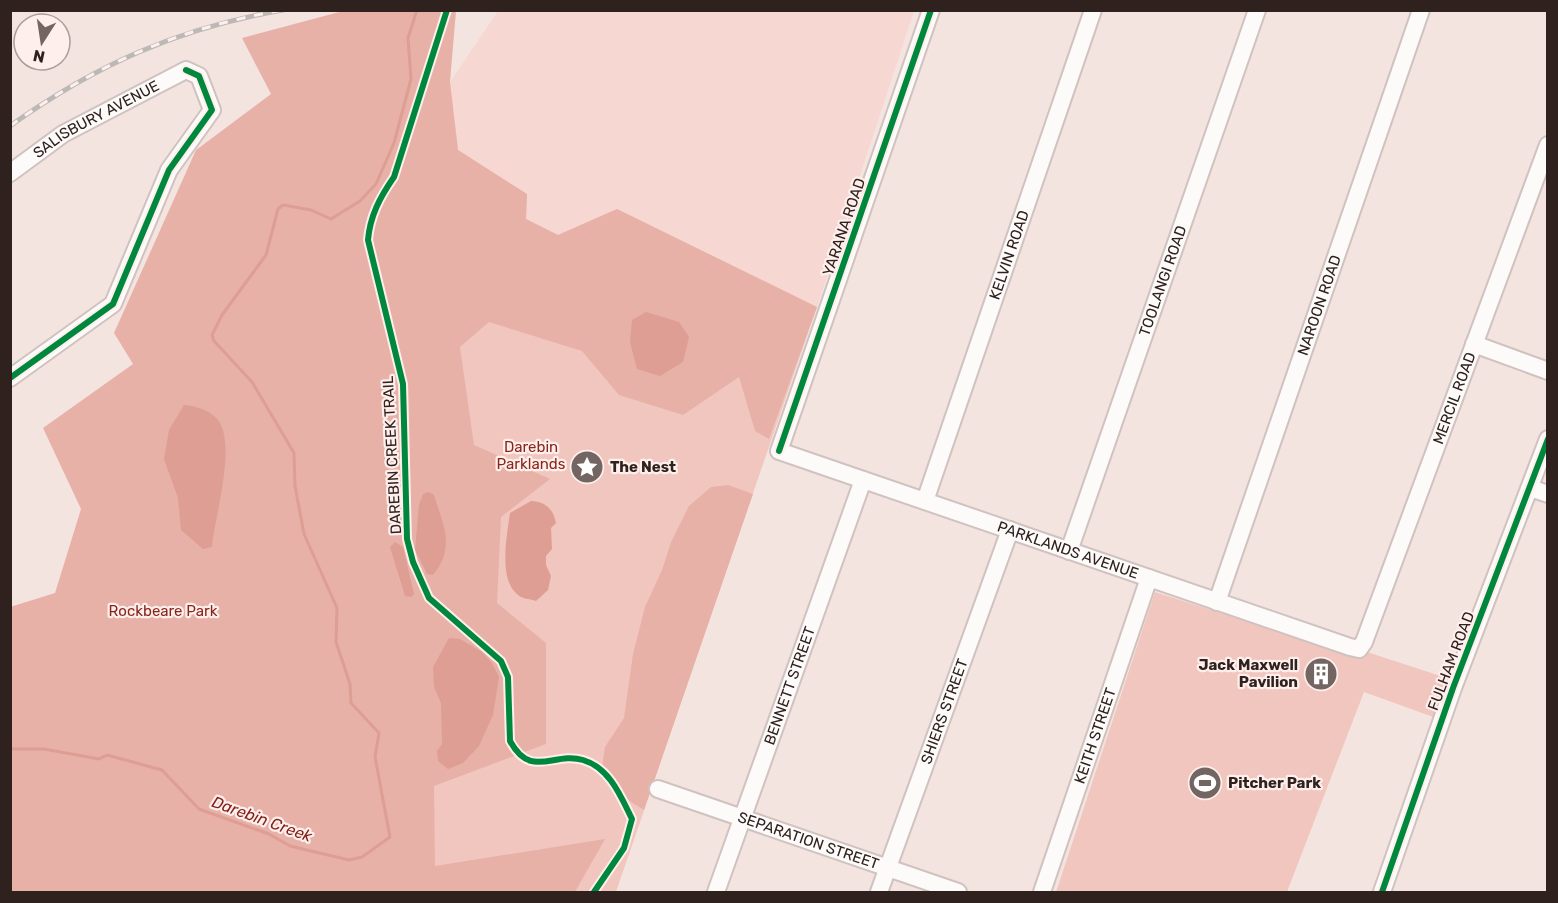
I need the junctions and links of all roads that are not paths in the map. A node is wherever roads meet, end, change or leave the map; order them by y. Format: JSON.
{"nodes":[{"id":1,"x":931,"y":10,"type":"edge"},
{"id":2,"x":1093,"y":10,"type":"edge"},
{"id":3,"x":1257,"y":10,"type":"edge"},
{"id":4,"x":1421,"y":10,"type":"edge"},
{"id":5,"x":1548,"y":145,"type":"edge"},
{"id":6,"x":10,"y":173,"type":"edge"},
{"id":7,"x":1474,"y":344,"type":"junction"},
{"id":8,"x":1548,"y":371,"type":"edge"},
{"id":9,"x":10,"y":378,"type":"edge"},
{"id":10,"x":1548,"y":440,"type":"edge"},
{"id":11,"x":779,"y":451,"type":"joint"},
{"id":12,"x":863,"y":480,"type":"junction"},
{"id":13,"x":1530,"y":488,"type":"junction"},
{"id":14,"x":1548,"y":494,"type":"edge"},
{"id":15,"x":925,"y":501,"type":"junction"},
{"id":16,"x":1010,"y":530,"type":"junction"},
{"id":17,"x":1069,"y":551,"type":"junction"},
{"id":18,"x":1149,"y":578,"type":"junction"},
{"id":19,"x":1217,"y":602,"type":"junction"},
{"id":20,"x":1359,"y":649,"type":"joint"},
{"id":21,"x":658,"y":789,"type":"dead end"},
{"id":22,"x":743,"y":817,"type":"junction"},
{"id":23,"x":888,"y":868,"type":"junction"},
{"id":24,"x":716,"y":892,"type":"edge"},
{"id":25,"x":879,"y":892,"type":"edge"},
{"id":26,"x":958,"y":892,"type":"edge"},
{"id":27,"x":1042,"y":892,"type":"edge"},
{"id":28,"x":1382,"y":892,"type":"edge"}],
"edges":[{"from":1,"to":11,"type":"street","name":"YARANA ROAD"},
{"from":2,"to":15,"type":"street","name":"KELVIN ROAD"},
{"from":3,"to":17,"type":"street","name":"TOOLANGI ROAD"},
{"from":4,"to":19,"type":"street","name":"NAROON ROAD"},
{"from":5,"to":7,"type":"street","name":"MERCIL ROAD"},
{"from":6,"to":9,"type":"street","name":"SALISBURY AVENUE"},
{"from":7,"to":8,"type":"street"},
{"from":7,"to":20,"type":"street","name":"MERCIL ROAD"},
{"from":10,"to":13,"type":"street","name":"FULHAM ROAD"},
{"from":11,"to":12,"type":"street","name":"PARKLANDS AVENUE"},
{"from":12,"to":15,"type":"street","name":"PARKLANDS AVENUE"},
{"from":12,"to":22,"type":"street","name":"BENNETT STREET"},
{"from":13,"to":14,"type":"street"},
{"from":13,"to":28,"type":"street","name":"FULHAM ROAD"},
{"from":15,"to":16,"type":"street","name":"PARKLANDS AVENUE"},
{"from":16,"to":17,"type":"street","name":"PARKLANDS AVENUE"},
{"from":16,"to":23,"type":"street","name":"SHIERS STREET"},
{"from":17,"to":18,"type":"street","name":"PARKLANDS AVENUE"},
{"from":18,"to":19,"type":"street","name":"PARKLANDS AVENUE"},
{"from":18,"to":27,"type":"street","name":"KEITH STREET"},
{"from":19,"to":20,"type":"street","name":"PARKLANDS AVENUE"},
{"from":21,"to":22,"type":"street","name":"SEPARATION STREET"},
{"from":22,"to":23,"type":"street","name":"SEPARATION STREET"},
{"from":22,"to":24,"type":"street","name":"BENNETT STREET"},
{"from":23,"to":25,"type":"street","name":"SHIERS STREET"},
{"from":23,"to":26,"type":"street","name":"SEPARATION STREET"}]}
